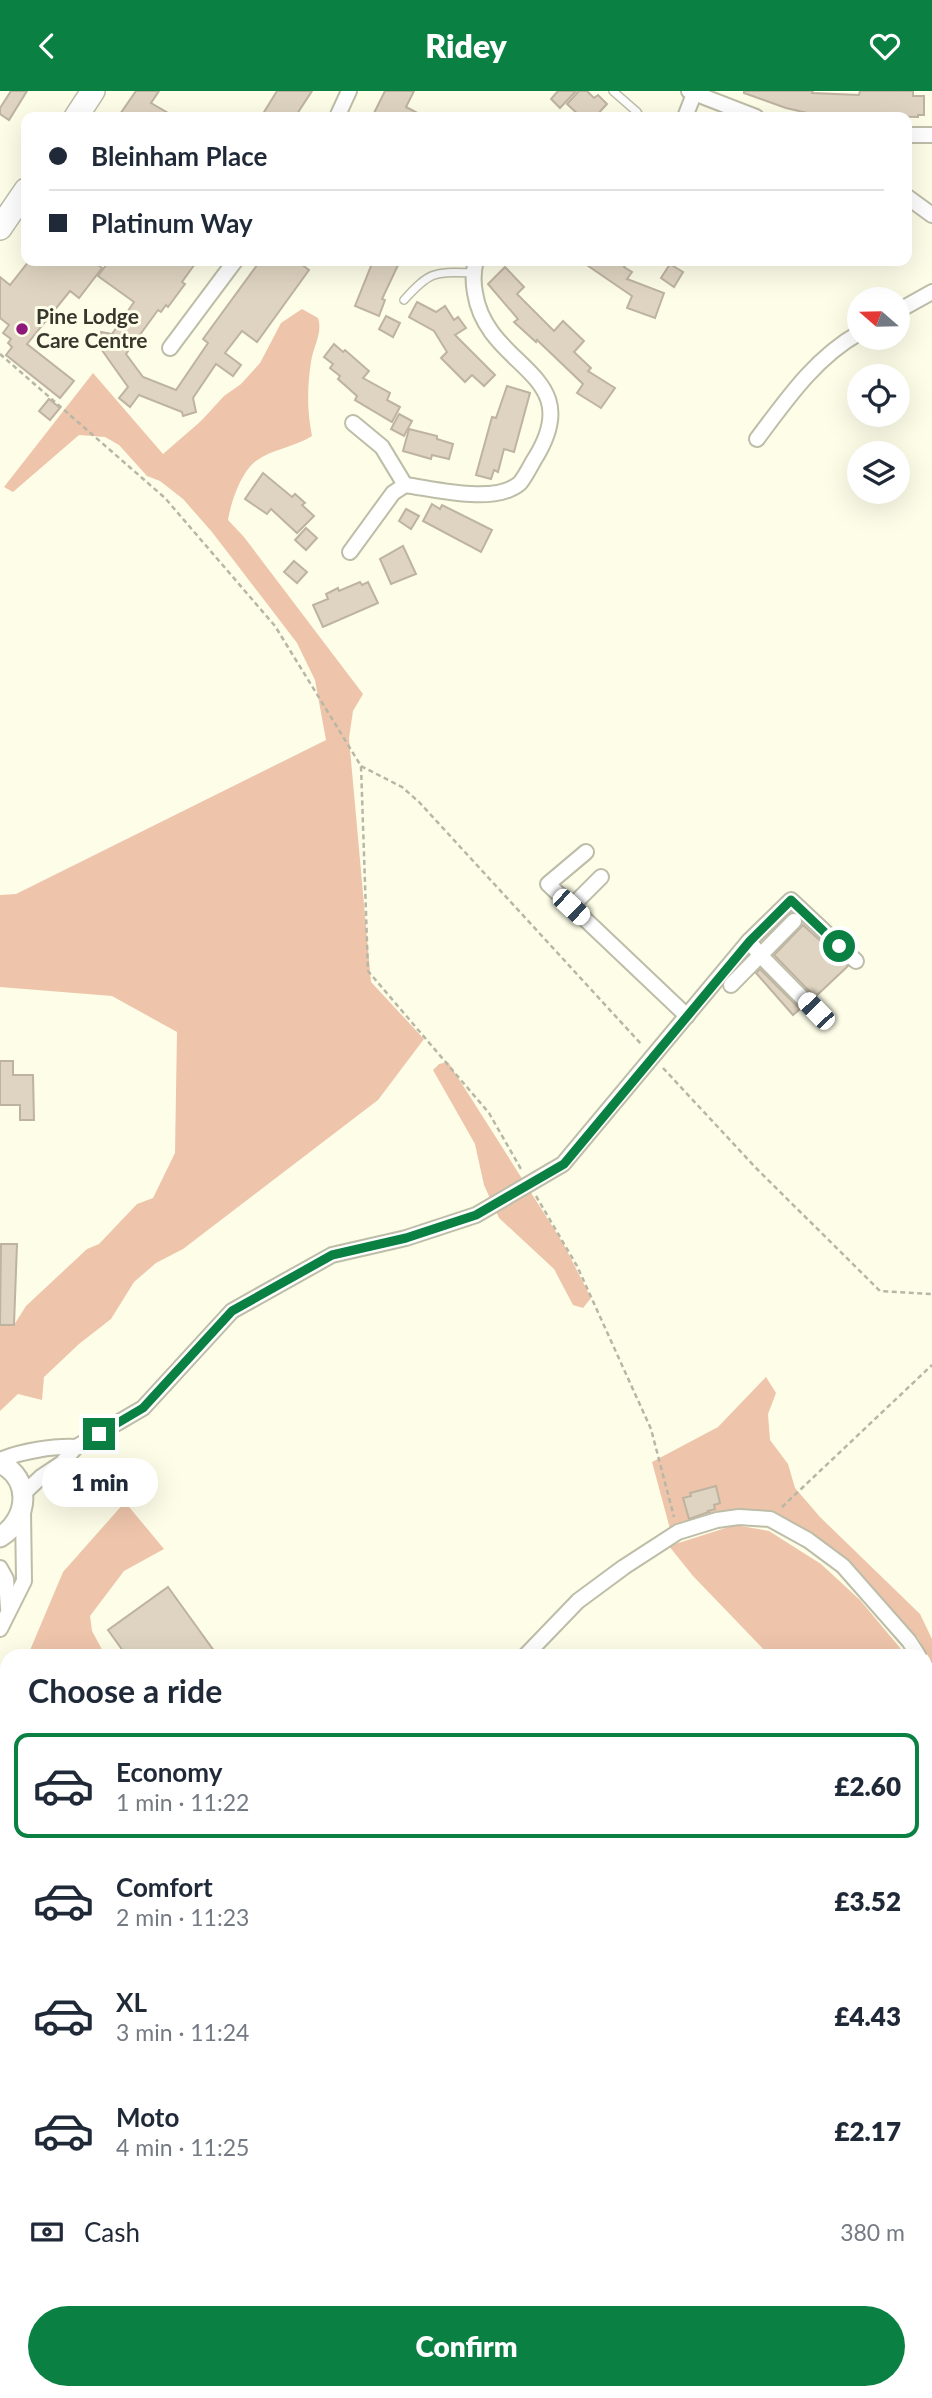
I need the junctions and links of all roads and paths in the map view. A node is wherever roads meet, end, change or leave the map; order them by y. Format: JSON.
{"nodes":[{"id":1,"x":93,"y":91,"type":"edge"},
{"id":2,"x":349,"y":91,"type":"edge"},
{"id":3,"x":613,"y":91,"type":"edge"},
{"id":4,"x":691,"y":92,"type":"edge"},
{"id":5,"x":79,"y":112,"type":"edge"},
{"id":6,"x":339,"y":112,"type":"edge"},
{"id":7,"x":637,"y":112,"type":"edge"},
{"id":8,"x":686,"y":112,"type":"edge"},
{"id":9,"x":743,"y":112,"type":"edge"},
{"id":10,"x":932,"y":135,"type":"edge"},
{"id":11,"x":912,"y":138,"type":"edge"},
{"id":12,"x":21,"y":196,"type":"edge"},
{"id":13,"x":912,"y":200,"type":"edge"},
{"id":14,"x":932,"y":215,"type":"edge"},
{"id":15,"x":3,"y":217,"type":"edge"},
{"id":16,"x":231,"y":266,"type":"edge"},
{"id":17,"x":475,"y":267,"type":"edge"},
{"id":18,"x":932,"y":292,"type":"edge"},
{"id":19,"x":404,"y":300,"type":"dead end"},
{"id":20,"x":910,"y":304,"type":"edge"},
{"id":21,"x":847,"y":340,"type":"edge"},
{"id":22,"x":170,"y":348,"type":"dead end"},
{"id":23,"x":0,"y":354,"type":"edge"},
{"id":24,"x":353,"y":423,"type":"dead end"},
{"id":25,"x":757,"y":439,"type":"dead end"},
{"id":26,"x":405,"y":485,"type":"junction"},
{"id":27,"x":350,"y":552,"type":"dead end"},
{"id":28,"x":360,"y":766,"type":"junction"},
{"id":29,"x":586,"y":852,"type":"dead end"},
{"id":30,"x":601,"y":877,"type":"dead end"},
{"id":31,"x":571,"y":907,"type":"junction"},
{"id":32,"x":794,"y":921,"type":"dead end"},
{"id":33,"x":750,"y":941,"type":"junction"},
{"id":34,"x":760,"y":955,"type":"junction"},
{"id":35,"x":856,"y":961,"type":"dead end"},
{"id":36,"x":731,"y":985,"type":"dead end"},
{"id":37,"x":816,"y":1011,"type":"dead end"},
{"id":38,"x":687,"y":1016,"type":"junction"},
{"id":39,"x":643,"y":1046,"type":"dead end"},
{"id":40,"x":662,"y":1067,"type":"dead end"},
{"id":41,"x":525,"y":1176,"type":"dead end"},
{"id":42,"x":531,"y":1187,"type":"dead end"},
{"id":43,"x":932,"y":1294,"type":"edge"},
{"id":44,"x":932,"y":1365,"type":"edge"},
{"id":45,"x":76,"y":1447,"type":"junction"},
{"id":46,"x":0,"y":1462,"type":"edge"},
{"id":47,"x":23,"y":1500,"type":"junction"},
{"id":48,"x":770,"y":1519,"type":"junction"},
{"id":49,"x":678,"y":1532,"type":"junction"},
{"id":50,"x":0,"y":1537,"type":"edge"},
{"id":51,"x":0,"y":1569,"type":"edge"},
{"id":52,"x":9,"y":1609,"type":"junction"},
{"id":53,"x":0,"y":1629,"type":"edge"},
{"id":54,"x":532,"y":1649,"type":"edge"},
{"id":55,"x":914,"y":1649,"type":"edge"}],
"edges":[{"from":1,"to":5,"type":"main road"},
{"from":2,"to":6,"type":"street"},
{"from":3,"to":7,"type":"lane"},
{"from":4,"to":8,"type":"street"},
{"from":4,"to":9,"type":"street"},
{"from":10,"to":11,"type":"street"},
{"from":12,"to":15,"type":"main road"},
{"from":13,"to":14,"type":"street"},
{"from":16,"to":22,"type":"street"},
{"from":17,"to":19,"type":"lane"},
{"from":17,"to":26,"type":"street"},
{"from":18,"to":20,"type":"street"},
{"from":21,"to":25,"type":"street"},
{"from":23,"to":28,"type":"path"},
{"from":24,"to":26,"type":"street"},
{"from":26,"to":27,"type":"street"},
{"from":28,"to":39,"type":"path"},
{"from":28,"to":41,"type":"path"},
{"from":29,"to":31,"type":"street"},
{"from":30,"to":31,"type":"street"},
{"from":31,"to":38,"type":"street"},
{"from":32,"to":34,"type":"street"},
{"from":33,"to":34,"type":"street"},
{"from":33,"to":35,"type":"street"},
{"from":33,"to":38,"type":"street"},
{"from":34,"to":36,"type":"street"},
{"from":34,"to":37,"type":"street"},
{"from":38,"to":45,"type":"street"},
{"from":40,"to":43,"type":"path"},
{"from":42,"to":49,"type":"path"},
{"from":44,"to":48,"type":"path"},
{"from":45,"to":46,"type":"street"},
{"from":45,"to":47,"type":"street"},
{"from":46,"to":47,"type":"street"},
{"from":47,"to":50,"type":"street"},
{"from":47,"to":52,"type":"street"},
{"from":48,"to":49,"type":"street"},
{"from":48,"to":55,"type":"street"},
{"from":49,"to":54,"type":"street"},
{"from":51,"to":52,"type":"street"},
{"from":52,"to":53,"type":"street"}]}
